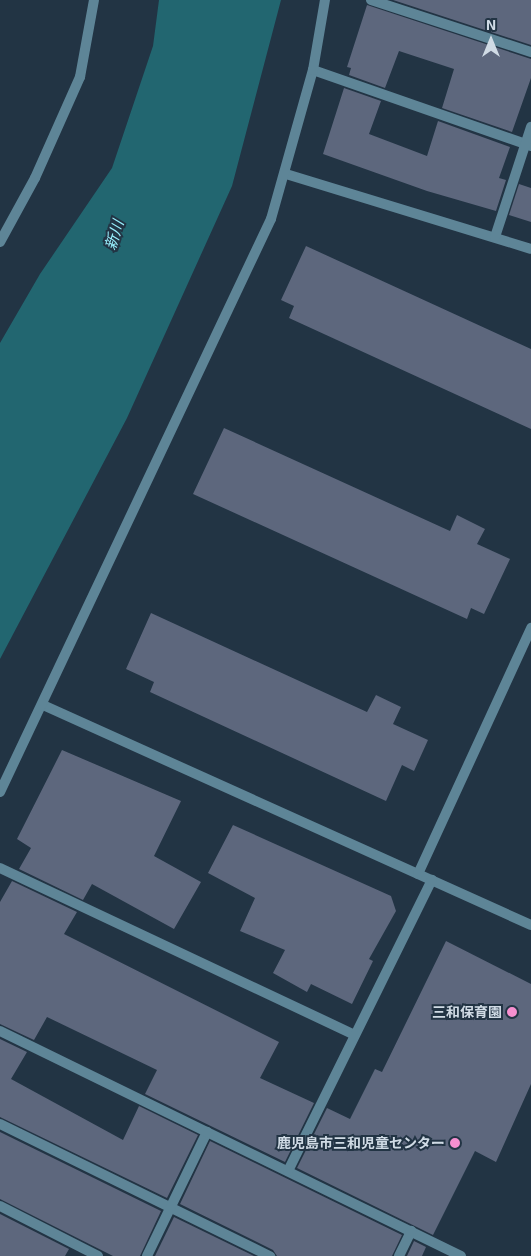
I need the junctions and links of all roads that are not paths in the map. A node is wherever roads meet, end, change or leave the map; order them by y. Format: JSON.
{"nodes":[{"id":1,"x":94,"y":0,"type":"edge"},
{"id":2,"x":325,"y":0,"type":"edge"},
{"id":3,"x":371,"y":0,"type":"edge"},
{"id":4,"x":531,"y":52,"type":"edge"},
{"id":5,"x":313,"y":70,"type":"junction"},
{"id":6,"x":531,"y":127,"type":"edge"},
{"id":7,"x":528,"y":146,"type":"edge"},
{"id":8,"x":286,"y":174,"type":"junction"},
{"id":9,"x":495,"y":237,"type":"junction"},
{"id":10,"x":0,"y":242,"type":"edge"},
{"id":11,"x":531,"y":249,"type":"edge"},
{"id":12,"x":531,"y":628,"type":"edge"},
{"id":13,"x":43,"y":705,"type":"junction"},
{"id":14,"x":0,"y":792,"type":"edge"},
{"id":15,"x":0,"y":868,"type":"edge"},
{"id":16,"x":418,"y":874,"type":"junction"},
{"id":17,"x":432,"y":880,"type":"junction"},
{"id":18,"x":531,"y":925,"type":"edge"},
{"id":19,"x":0,"y":1031,"type":"edge"},
{"id":20,"x":355,"y":1035,"type":"junction"},
{"id":21,"x":0,"y":1124,"type":"edge"},
{"id":22,"x":207,"y":1132,"type":"junction"},
{"id":23,"x":288,"y":1171,"type":"junction"},
{"id":24,"x":0,"y":1206,"type":"edge"},
{"id":25,"x":170,"y":1206,"type":"junction"},
{"id":26,"x":410,"y":1231,"type":"junction"},
{"id":27,"x":98,"y":1256,"type":"edge"},
{"id":28,"x":147,"y":1256,"type":"edge"},
{"id":29,"x":270,"y":1256,"type":"edge"},
{"id":30,"x":399,"y":1256,"type":"edge"},
{"id":31,"x":461,"y":1256,"type":"edge"}],
"edges":[{"from":1,"to":10,"type":"street"},
{"from":2,"to":5,"type":"street"},
{"from":3,"to":4,"type":"street"},
{"from":5,"to":7,"type":"street"},
{"from":5,"to":8,"type":"street"},
{"from":6,"to":7,"type":"street"},
{"from":7,"to":9,"type":"street"},
{"from":8,"to":9,"type":"street"},
{"from":8,"to":13,"type":"street"},
{"from":9,"to":11,"type":"street"},
{"from":12,"to":16,"type":"street"},
{"from":13,"to":14,"type":"street"},
{"from":13,"to":16,"type":"street"},
{"from":15,"to":20,"type":"street"},
{"from":16,"to":17,"type":"street"},
{"from":17,"to":18,"type":"street"},
{"from":17,"to":20,"type":"street"},
{"from":19,"to":22,"type":"street"},
{"from":20,"to":23,"type":"street"},
{"from":21,"to":25,"type":"street"},
{"from":22,"to":23,"type":"street"},
{"from":22,"to":25,"type":"street"},
{"from":23,"to":26,"type":"street"},
{"from":24,"to":27,"type":"street"},
{"from":25,"to":28,"type":"street"},
{"from":25,"to":29,"type":"street"},
{"from":26,"to":30,"type":"street"},
{"from":26,"to":31,"type":"street"}]}
